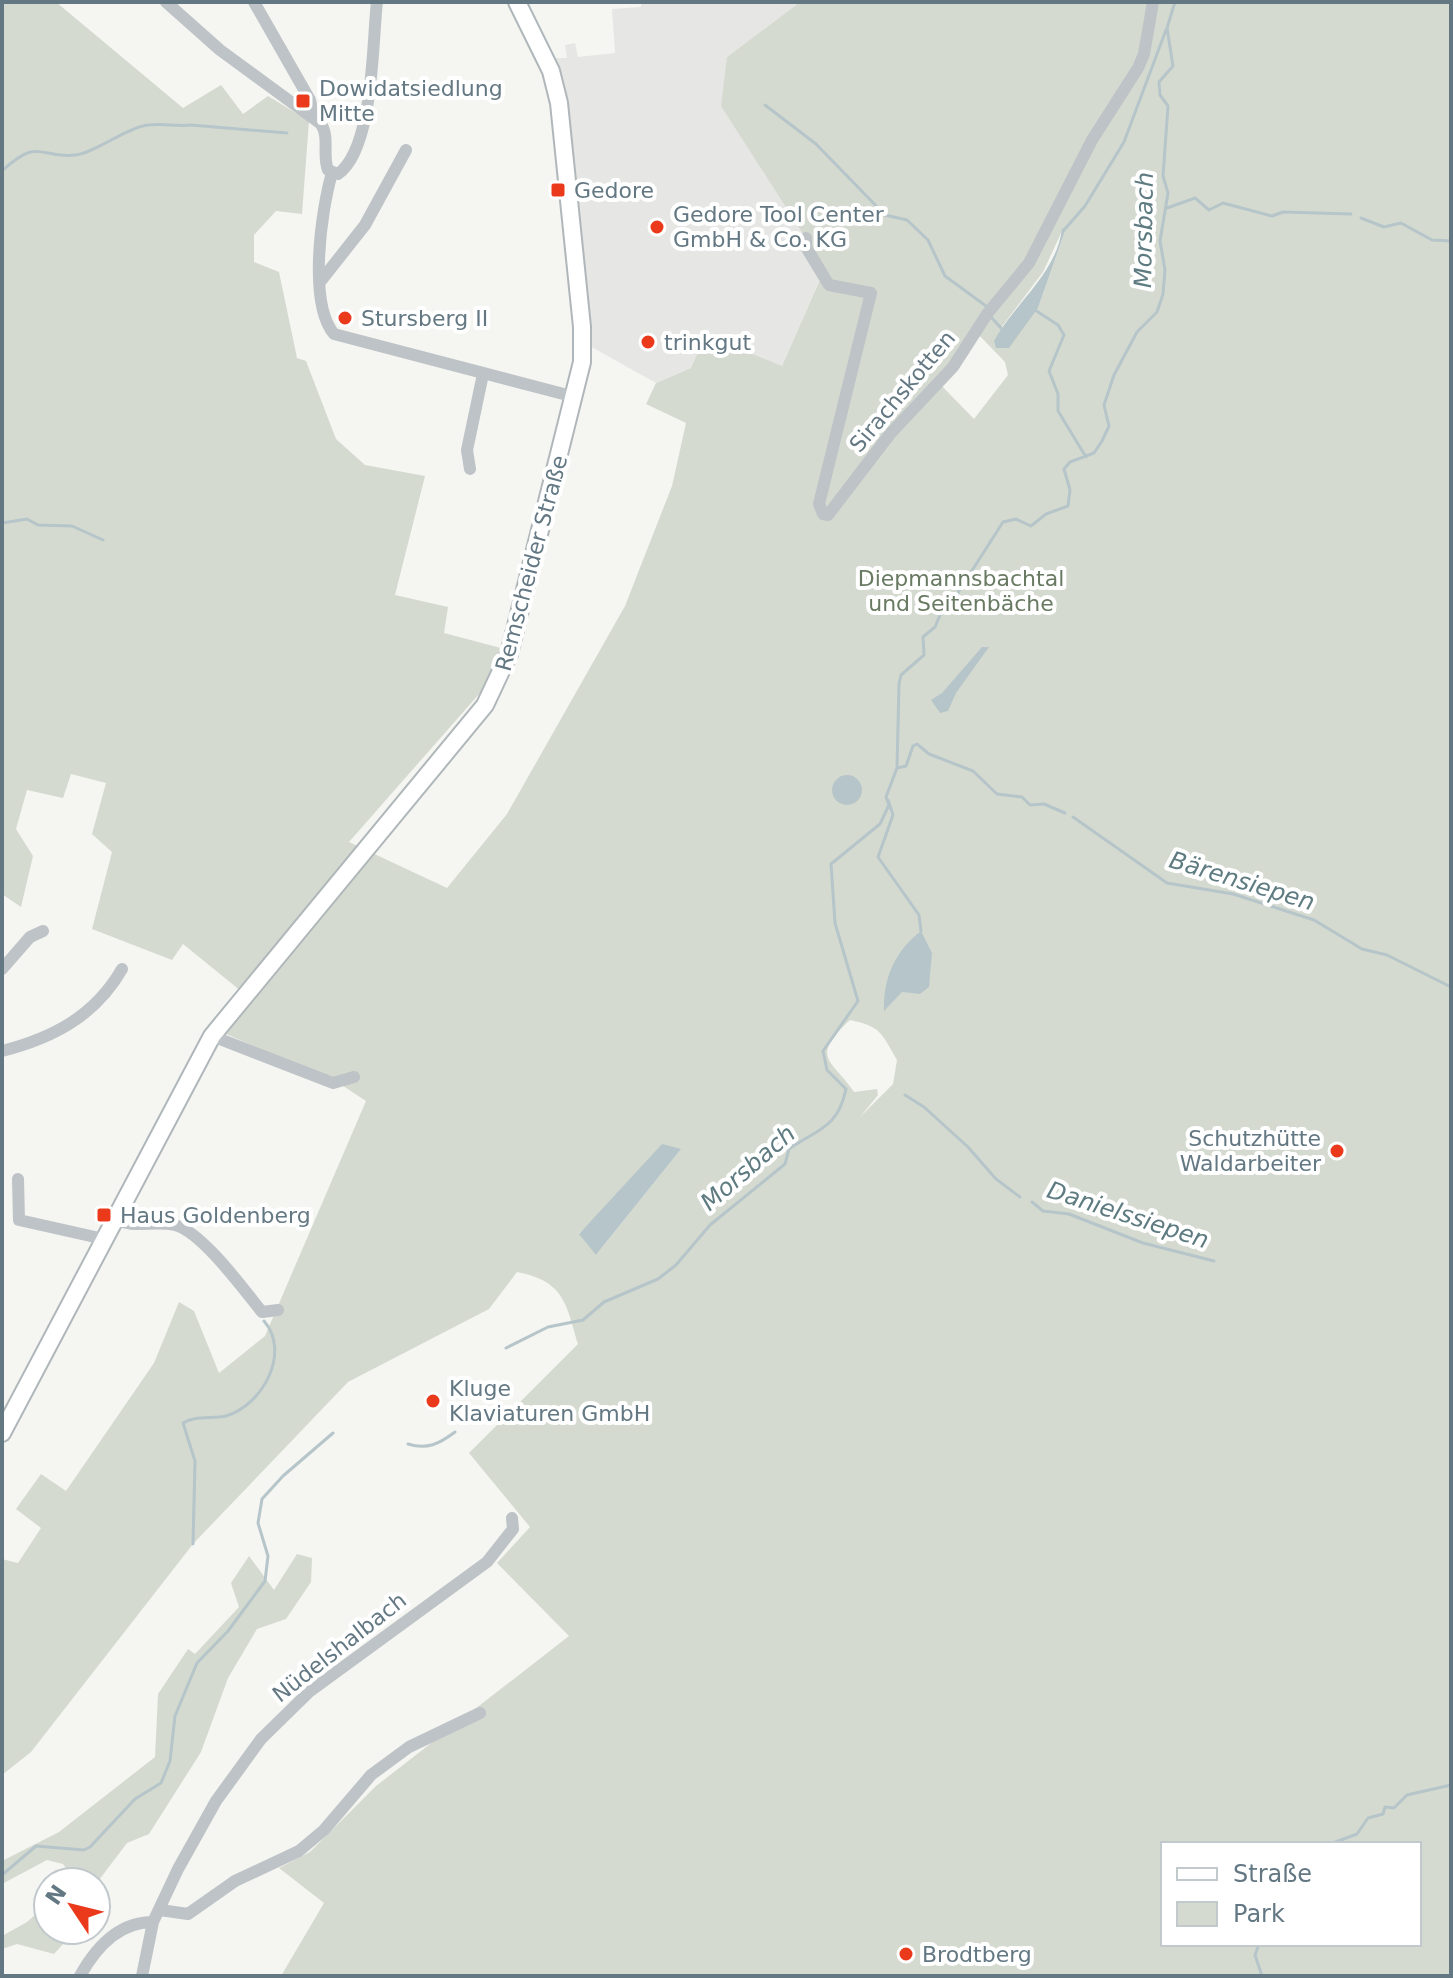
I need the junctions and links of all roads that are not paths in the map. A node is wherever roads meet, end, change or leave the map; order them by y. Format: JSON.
{"nodes":[{"id":1,"x":166,"y":2,"type":"edge"},
{"id":2,"x":254,"y":2,"type":"edge"},
{"id":3,"x":377,"y":2,"type":"edge"},
{"id":4,"x":517,"y":2,"type":"edge"},
{"id":5,"x":1153,"y":2,"type":"edge"},
{"id":6,"x":314,"y":118,"type":"junction"},
{"id":7,"x":406,"y":150,"type":"dead end"},
{"id":8,"x":332,"y":173,"type":"junction"},
{"id":9,"x":806,"y":238,"type":"dead end"},
{"id":10,"x":318,"y":285,"type":"junction"},
{"id":11,"x":483,"y":374,"type":"junction"},
{"id":12,"x":575,"y":397,"type":"junction"},
{"id":13,"x":470,"y":469,"type":"dead end"},
{"id":14,"x":43,"y":931,"type":"dead end"},
{"id":15,"x":2,"y":969,"type":"edge"},
{"id":16,"x":122,"y":969,"type":"dead end"},
{"id":17,"x":212,"y":1036,"type":"junction"},
{"id":18,"x":2,"y":1051,"type":"edge"},
{"id":19,"x":354,"y":1077,"type":"dead end"},
{"id":20,"x":18,"y":1179,"type":"dead end"},
{"id":21,"x":114,"y":1219,"type":"junction"},
{"id":22,"x":104,"y":1239,"type":"junction"},
{"id":23,"x":278,"y":1310,"type":"dead end"},
{"id":24,"x":2,"y":1433,"type":"edge"},
{"id":25,"x":512,"y":1518,"type":"dead end"},
{"id":26,"x":480,"y":1713,"type":"dead end"},
{"id":27,"x":156,"y":1916,"type":"junction"},
{"id":28,"x":80,"y":1976,"type":"edge"},
{"id":29,"x":142,"y":1976,"type":"edge"}],
"edges":[{"from":1,"to":6,"type":"street"},
{"from":2,"to":6,"type":"street"},
{"from":3,"to":8,"type":"street"},
{"from":4,"to":12,"type":"main road","name":"Remscheider Straße"},
{"from":5,"to":9,"type":"street","name":"Sirachskotten"},
{"from":6,"to":8,"type":"street"},
{"from":7,"to":10,"type":"street"},
{"from":8,"to":10,"type":"street"},
{"from":10,"to":11,"type":"street"},
{"from":11,"to":12,"type":"street"},
{"from":11,"to":13,"type":"street"},
{"from":12,"to":17,"type":"main road","name":"Remscheider Straße"},
{"from":14,"to":15,"type":"street"},
{"from":16,"to":18,"type":"street"},
{"from":17,"to":19,"type":"street"},
{"from":17,"to":21,"type":"main road","name":"Remscheider Straße"},
{"from":20,"to":22,"type":"street"},
{"from":21,"to":22,"type":"main road","name":"Remscheider Straße"},
{"from":21,"to":23,"type":"street"},
{"from":22,"to":24,"type":"main road","name":"Remscheider Straße"},
{"from":25,"to":27,"type":"street","name":"Nüdelshalbach"},
{"from":26,"to":27,"type":"street"},
{"from":27,"to":28,"type":"street"},
{"from":27,"to":29,"type":"street","name":"Nüdelshalbach"}]}
